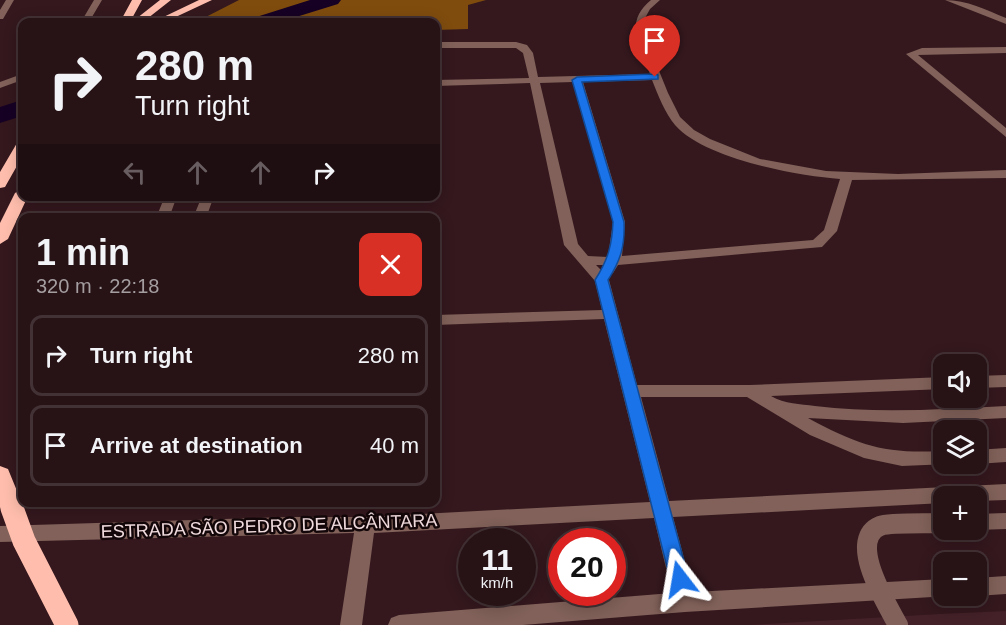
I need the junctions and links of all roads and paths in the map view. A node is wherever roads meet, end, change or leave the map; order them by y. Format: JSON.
{"nodes":[{"id":1,"x":10,"y":0,"type":"edge"},
{"id":2,"x":99,"y":0,"type":"edge"},
{"id":3,"x":137,"y":0,"type":"edge"},
{"id":4,"x":166,"y":0,"type":"edge"},
{"id":5,"x":182,"y":0,"type":"edge"},
{"id":6,"x":207,"y":0,"type":"edge"},
{"id":7,"x":656,"y":0,"type":"edge"},
{"id":8,"x":949,"y":0,"type":"edge"},
{"id":9,"x":0,"y":17,"type":"edge"},
{"id":10,"x":88,"y":18,"type":"edge"},
{"id":11,"x":127,"y":18,"type":"edge"},
{"id":12,"x":142,"y":18,"type":"edge"},
{"id":13,"x":158,"y":18,"type":"edge"},
{"id":14,"x":167,"y":18,"type":"edge"},
{"id":15,"x":1006,"y":21,"type":"edge"},
{"id":16,"x":440,"y":45,"type":"edge"},
{"id":17,"x":1006,"y":50,"type":"edge"},
{"id":18,"x":655,"y":77,"type":"junction"},
{"id":19,"x":18,"y":78,"type":"edge"},
{"id":20,"x":577,"y":80,"type":"junction"},
{"id":21,"x":535,"y":81,"type":"junction"},
{"id":22,"x":440,"y":83,"type":"edge"},
{"id":23,"x":0,"y":85,"type":"edge"},
{"id":24,"x":1006,"y":134,"type":"edge"},
{"id":25,"x":18,"y":153,"type":"edge"},
{"id":26,"x":1006,"y":174,"type":"edge"},
{"id":27,"x":848,"y":177,"type":"junction"},
{"id":28,"x":0,"y":184,"type":"edge"},
{"id":29,"x":18,"y":201,"type":"edge"},
{"id":30,"x":0,"y":239,"type":"edge"},
{"id":31,"x":583,"y":260,"type":"junction"},
{"id":32,"x":614,"y":261,"type":"junction"},
{"id":33,"x":602,"y":280,"type":"junction"},
{"id":34,"x":611,"y":314,"type":"junction"},
{"id":35,"x":440,"y":320,"type":"edge"},
{"id":36,"x":1006,"y":381,"type":"edge"},
{"id":37,"x":987,"y":382,"type":"edge"},
{"id":38,"x":933,"y":383,"type":"edge"},
{"id":39,"x":631,"y":391,"type":"junction"},
{"id":40,"x":750,"y":391,"type":"junction"},
{"id":41,"x":778,"y":408,"type":"junction"},
{"id":42,"x":1006,"y":412,"type":"edge"},
{"id":43,"x":1006,"y":455,"type":"edge"},
{"id":44,"x":987,"y":456,"type":"edge"},
{"id":45,"x":933,"y":458,"type":"edge"},
{"id":46,"x":0,"y":475,"type":"edge"},
{"id":47,"x":1006,"y":492,"type":"edge"},
{"id":48,"x":662,"y":510,"type":"junction"},
{"id":49,"x":1006,"y":520,"type":"edge"},
{"id":50,"x":987,"y":521,"type":"edge"},
{"id":51,"x":933,"y":524,"type":"edge"},
{"id":52,"x":365,"y":525,"type":"junction"},
{"id":53,"x":0,"y":534,"type":"edge"},
{"id":54,"x":1006,"y":585,"type":"edge"},
{"id":55,"x":987,"y":586,"type":"edge"},
{"id":56,"x":933,"y":589,"type":"edge"},
{"id":57,"x":686,"y":602,"type":"junction"},
{"id":58,"x":67,"y":625,"type":"edge"},
{"id":59,"x":351,"y":625,"type":"edge"},
{"id":60,"x":399,"y":625,"type":"edge"},
{"id":61,"x":898,"y":625,"type":"edge"}],
"edges":[{"from":1,"to":9,"type":"street"},
{"from":2,"to":10,"type":"street"},
{"from":3,"to":11,"type":"highway"},
{"from":4,"to":12,"type":"highway"},
{"from":5,"to":13,"type":"highway"},
{"from":6,"to":14,"type":"highway"},
{"from":7,"to":18,"type":"street"},
{"from":8,"to":15,"type":"street"},
{"from":16,"to":21,"type":"street"},
{"from":17,"to":24,"type":"street"},
{"from":18,"to":20,"type":"street"},
{"from":18,"to":27,"type":"street"},
{"from":19,"to":23,"type":"street"},
{"from":20,"to":21,"type":"street"},
{"from":20,"to":32,"type":"street"},
{"from":21,"to":22,"type":"street"},
{"from":21,"to":31,"type":"street"},
{"from":25,"to":28,"type":"highway"},
{"from":26,"to":27,"type":"street"},
{"from":27,"to":32,"type":"street"},
{"from":29,"to":30,"type":"highway"},
{"from":31,"to":32,"type":"street"},
{"from":31,"to":33,"type":"street"},
{"from":32,"to":33,"type":"street"},
{"from":33,"to":34,"type":"street"},
{"from":34,"to":35,"type":"street"},
{"from":34,"to":39,"type":"street"},
{"from":36,"to":37,"type":"street"},
{"from":38,"to":40,"type":"street"},
{"from":39,"to":40,"type":"street"},
{"from":39,"to":48,"type":"street"},
{"from":40,"to":41,"type":"street"},
{"from":41,"to":42,"type":"street"},
{"from":41,"to":45,"type":"street"},
{"from":43,"to":44,"type":"street"},
{"from":46,"to":58,"type":"highway","bridge":true},
{"from":47,"to":48,"type":"street","name":"ESTRADA SÃO PEDRO DE ALCÂNTARA"},
{"from":48,"to":52,"type":"street","name":"ESTRADA SÃO PEDRO DE ALCÂNTARA"},
{"from":48,"to":57,"type":"street"},
{"from":49,"to":50,"type":"street"},
{"from":51,"to":61,"type":"street","bridge":true},
{"from":52,"to":53,"type":"street","name":"ESTRADA SÃO PEDRO DE ALCÂNTARA"},
{"from":52,"to":59,"type":"street"},
{"from":54,"to":55,"type":"street"},
{"from":56,"to":57,"type":"street"},
{"from":57,"to":60,"type":"street"}]}
